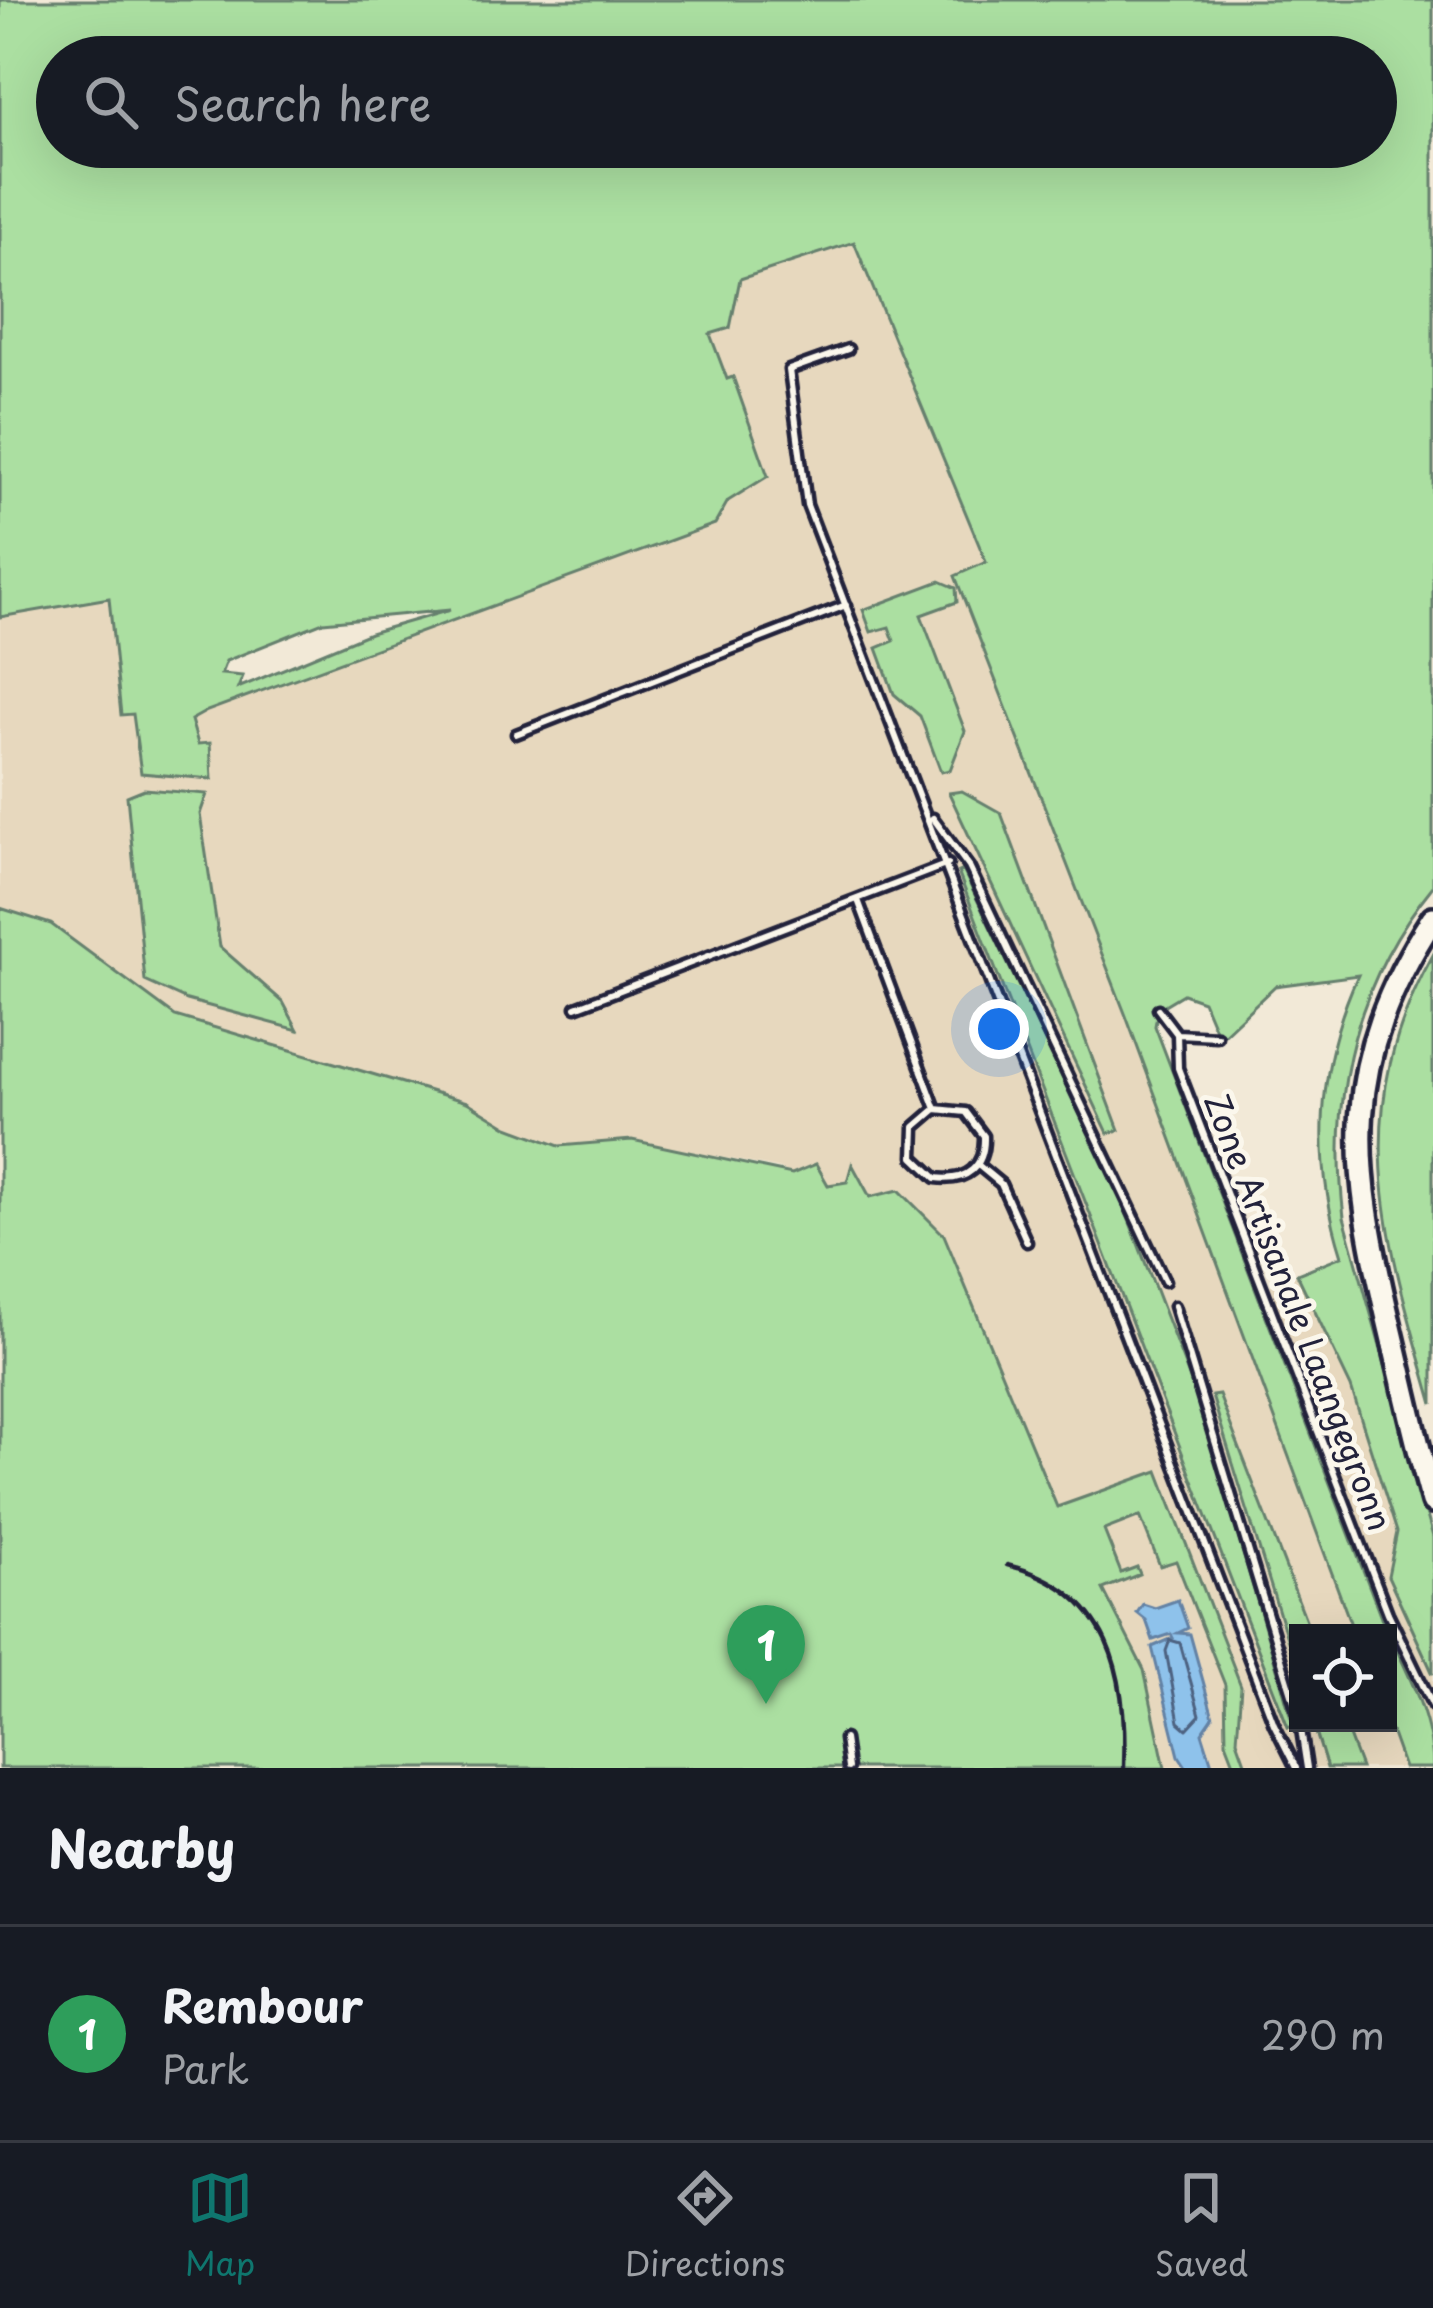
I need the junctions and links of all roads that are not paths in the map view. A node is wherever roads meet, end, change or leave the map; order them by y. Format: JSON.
{"nodes":[{"id":1,"x":848,"y":349,"type":"dead end"},
{"id":2,"x":846,"y":605,"type":"junction"},
{"id":3,"x":515,"y":734,"type":"dead end"},
{"id":4,"x":927,"y":810,"type":"junction"},
{"id":5,"x":948,"y":864,"type":"junction"},
{"id":6,"x":858,"y":900,"type":"junction"},
{"id":7,"x":1433,"y":918,"type":"edge"},
{"id":8,"x":576,"y":1006,"type":"dead end"},
{"id":9,"x":1158,"y":1009,"type":"dead end"},
{"id":10,"x":1177,"y":1034,"type":"junction"},
{"id":11,"x":1217,"y":1036,"type":"dead end"},
{"id":12,"x":936,"y":1109,"type":"junction"},
{"id":13,"x":978,"y":1165,"type":"junction"},
{"id":14,"x":1027,"y":1242,"type":"dead end"},
{"id":15,"x":1165,"y":1281,"type":"dead end"},
{"id":16,"x":1174,"y":1306,"type":"dead end"},
{"id":17,"x":1387,"y":1314,"type":"junction"},
{"id":18,"x":1433,"y":1448,"type":"edge"},
{"id":19,"x":1433,"y":1502,"type":"edge"},
{"id":20,"x":1289,"y":1686,"type":"edge"},
{"id":21,"x":1433,"y":1706,"type":"edge"},
{"id":22,"x":1301,"y":1732,"type":"edge"},
{"id":23,"x":844,"y":1739,"type":"dead end"},
{"id":24,"x":848,"y":1768,"type":"edge"},
{"id":25,"x":1296,"y":1768,"type":"edge"},
{"id":26,"x":1307,"y":1768,"type":"edge"}],
"edges":[{"from":1,"to":2,"type":"lane"},
{"from":2,"to":3,"type":"lane"},
{"from":2,"to":4,"type":"lane"},
{"from":4,"to":5,"type":"lane"},
{"from":4,"to":15,"type":"lane"},
{"from":5,"to":6,"type":"lane"},
{"from":5,"to":25,"type":"lane"},
{"from":6,"to":8,"type":"lane"},
{"from":6,"to":12,"type":"lane"},
{"from":7,"to":17,"type":"main road"},
{"from":9,"to":10,"type":"lane"},
{"from":10,"to":11,"type":"lane"},
{"from":10,"to":21,"type":"lane","name":"Zone Artisanale Laangegronn"},
{"from":12,"to":13,"type":"lane"},
{"from":12,"to":13,"type":"lane"},
{"from":13,"to":14,"type":"lane"},
{"from":16,"to":20,"type":"lane"},
{"from":17,"to":18,"type":"main road"},
{"from":17,"to":19,"type":"main road"},
{"from":22,"to":26,"type":"lane"},
{"from":23,"to":24,"type":"lane"}]}
